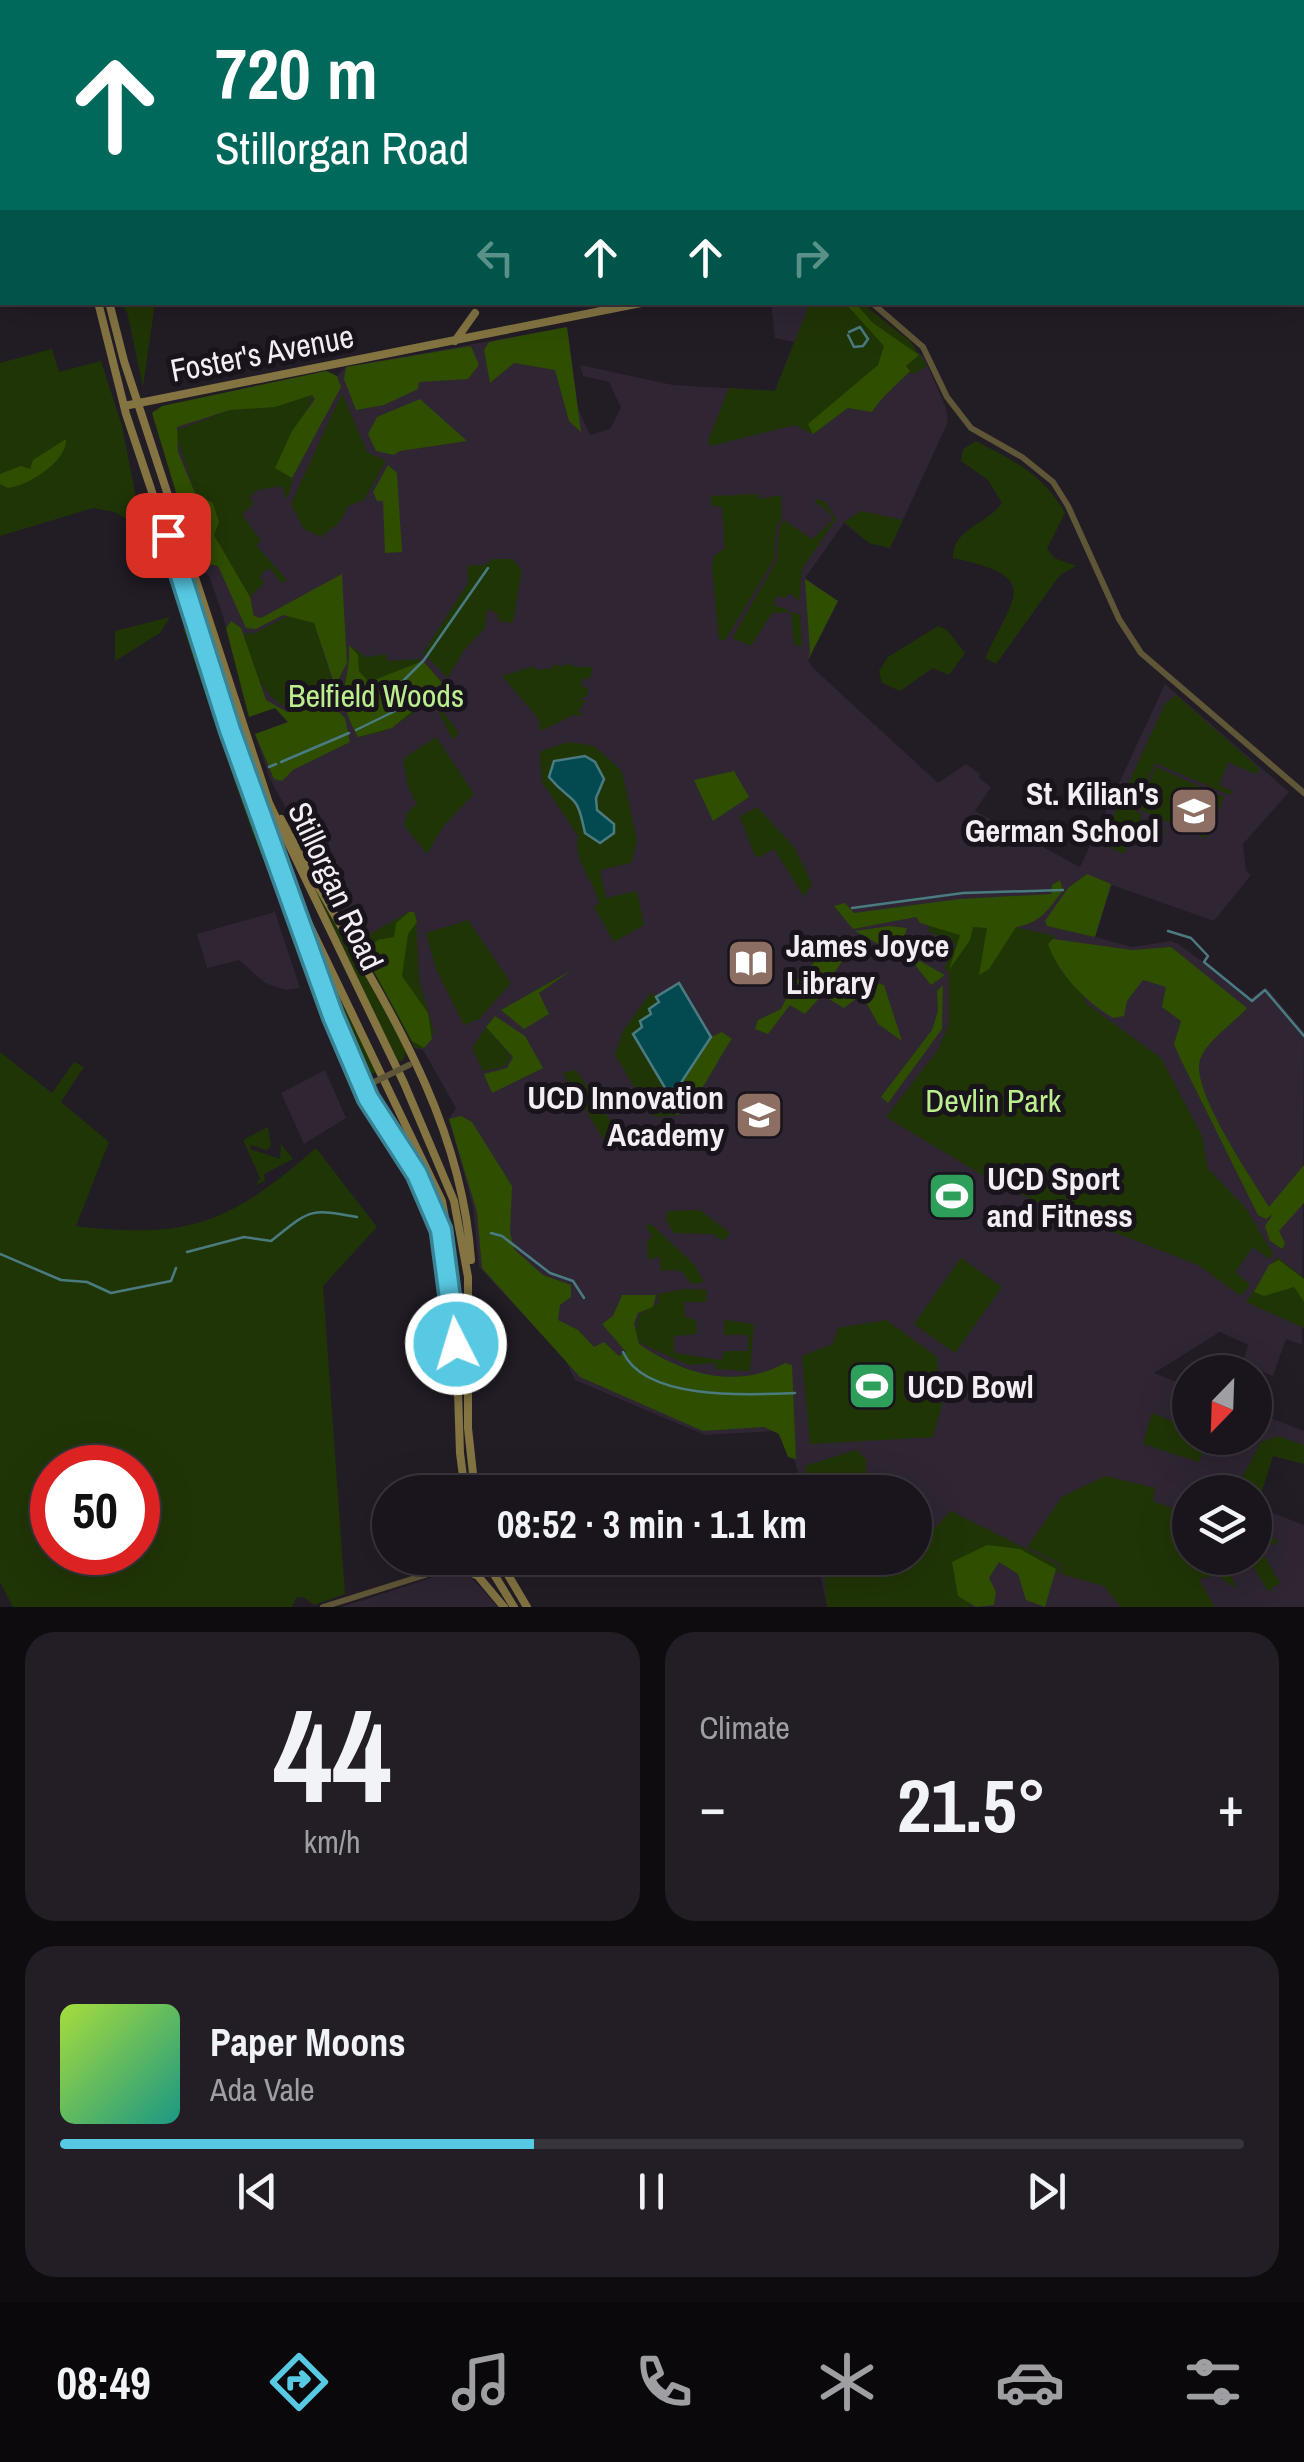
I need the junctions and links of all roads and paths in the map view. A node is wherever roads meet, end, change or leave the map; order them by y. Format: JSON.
{"nodes":[{"id":1,"x":99,"y":305,"type":"edge"},
{"id":2,"x":109,"y":305,"type":"edge"},
{"id":3,"x":632,"y":305,"type":"edge"},
{"id":4,"x":874,"y":305,"type":"edge"},
{"id":5,"x":474,"y":313,"type":"dead end"},
{"id":6,"x":456,"y":342,"type":"junction"},
{"id":7,"x":138,"y":402,"type":"junction"},
{"id":8,"x":124,"y":406,"type":"junction"},
{"id":9,"x":257,"y":770,"type":"junction"},
{"id":10,"x":252,"y":792,"type":"junction"},
{"id":11,"x":1304,"y":793,"type":"edge"},
{"id":12,"x":413,"y":1064,"type":"junction"},
{"id":13,"x":367,"y":1086,"type":"junction"},
{"id":14,"x":468,"y":1277,"type":"junction"},
{"id":15,"x":454,"y":1312,"type":"junction"},
{"id":16,"x":464,"y":1475,"type":"edge"},
{"id":17,"x":473,"y":1475,"type":"edge"},
{"id":18,"x":426,"y":1575,"type":"edge"},
{"id":19,"x":476,"y":1575,"type":"edge"},
{"id":20,"x":492,"y":1575,"type":"edge"},
{"id":21,"x":508,"y":1575,"type":"edge"},
{"id":22,"x":323,"y":1607,"type":"edge"},
{"id":23,"x":504,"y":1607,"type":"edge"},
{"id":24,"x":514,"y":1607,"type":"edge"},
{"id":25,"x":527,"y":1607,"type":"edge"}],
"edges":[{"from":1,"to":8,"type":"main road","name":"Stillorgan Road"},
{"from":2,"to":7,"type":"main road","name":"Stillorgan Road"},
{"from":3,"to":6,"type":"main road","name":"Foster's Avenue"},
{"from":4,"to":11,"type":"street"},
{"from":5,"to":6,"type":"main road"},
{"from":6,"to":7,"type":"main road","name":"Foster's Avenue"},
{"from":7,"to":8,"type":"main road","name":"Foster's Avenue"},
{"from":7,"to":9,"type":"main road","name":"Stillorgan Road"},
{"from":8,"to":10,"type":"main road","name":"Stillorgan Road"},
{"from":9,"to":12,"type":"main road"},
{"from":9,"to":14,"type":"main road","name":"Stillorgan Road"},
{"from":10,"to":13,"type":"main road"},
{"from":10,"to":15,"type":"main road","name":"Stillorgan Road"},
{"from":12,"to":13,"type":"street","bridge":true},
{"from":12,"to":14,"type":"main road"},
{"from":13,"to":15,"type":"main road"},
{"from":14,"to":17,"type":"main road","name":"Stillorgan Road"},
{"from":15,"to":16,"type":"main road","name":"Stillorgan Road"},
{"from":18,"to":22,"type":"street"},
{"from":19,"to":23,"type":"main road"},
{"from":20,"to":24,"type":"main road"},
{"from":21,"to":25,"type":"main road"}]}
